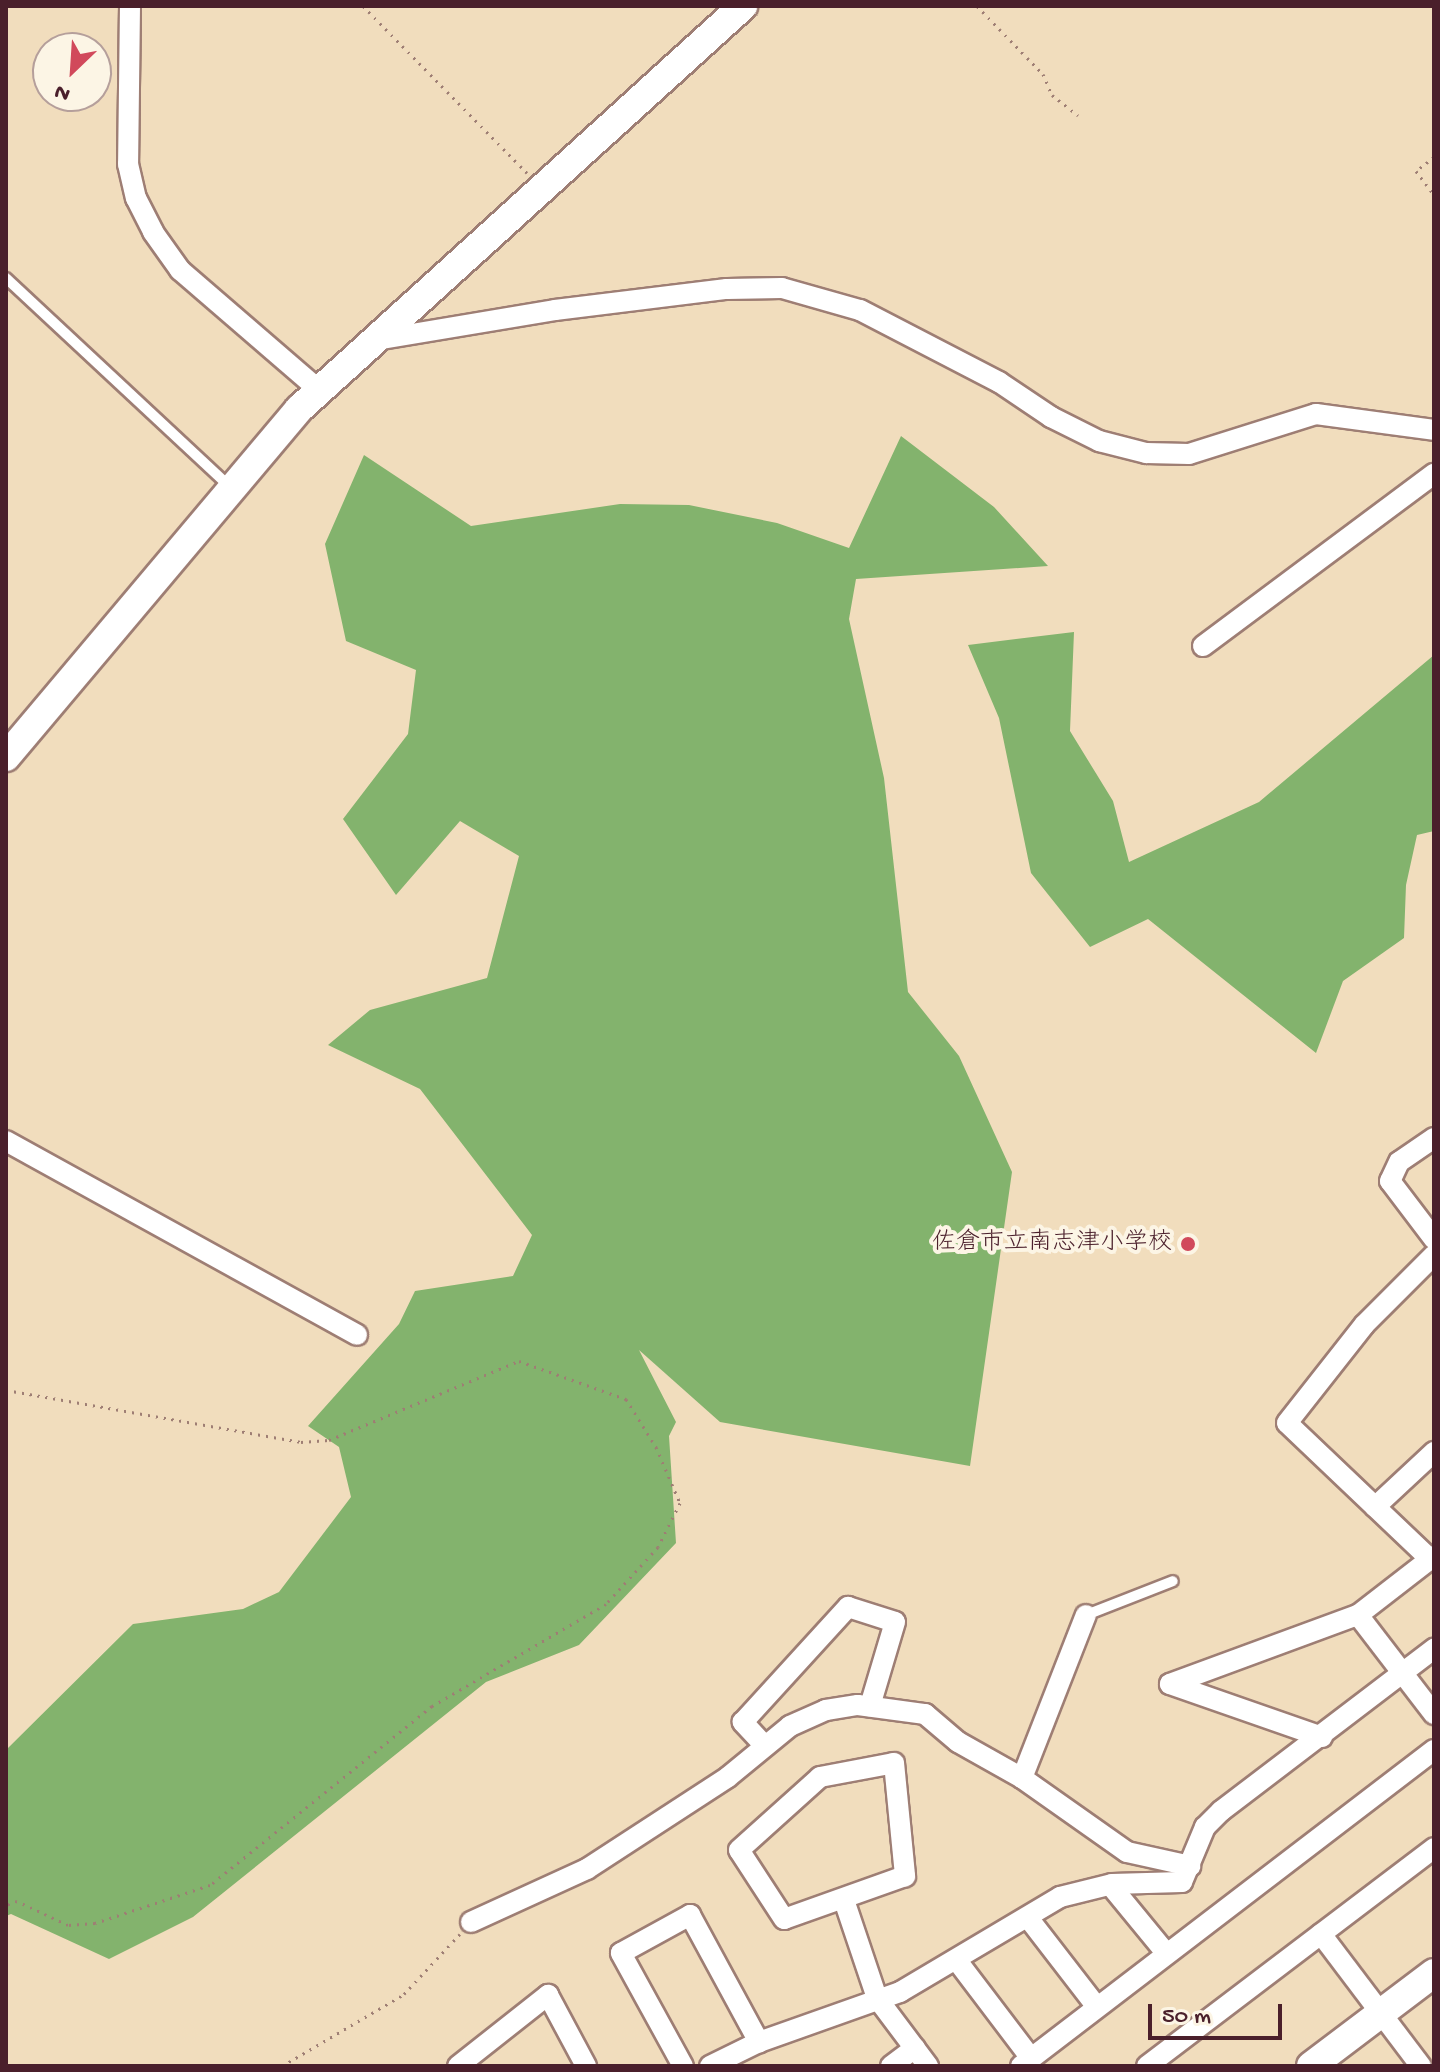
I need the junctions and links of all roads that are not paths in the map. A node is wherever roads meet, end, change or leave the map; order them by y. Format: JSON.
{"nodes":[{"id":1,"x":130,"y":6,"type":"edge"},
{"id":2,"x":743,"y":6,"type":"edge"},
{"id":3,"x":6,"y":278,"type":"edge"},
{"id":4,"x":371,"y":340,"type":"junction"},
{"id":5,"x":319,"y":390,"type":"junction"},
{"id":6,"x":1434,"y":430,"type":"edge"},
{"id":7,"x":1434,"y":474,"type":"edge"},
{"id":8,"x":231,"y":487,"type":"junction"},
{"id":9,"x":1203,"y":646,"type":"dead end"},
{"id":10,"x":6,"y":757,"type":"edge"},
{"id":11,"x":1434,"y":1138,"type":"edge"},
{"id":12,"x":6,"y":1141,"type":"edge"},
{"id":13,"x":1434,"y":1239,"type":"edge"},
{"id":14,"x":1434,"y":1255,"type":"edge"},
{"id":15,"x":357,"y":1335,"type":"dead end"},
{"id":16,"x":1434,"y":1452,"type":"edge"},
{"id":17,"x":1375,"y":1507,"type":"junction"},
{"id":18,"x":1432,"y":1558,"type":"edge"},
{"id":19,"x":1173,"y":1581,"type":"dead end"},
{"id":20,"x":1086,"y":1615,"type":"joint"},
{"id":21,"x":1358,"y":1615,"type":"junction"},
{"id":22,"x":1434,"y":1649,"type":"edge"},
{"id":23,"x":1403,"y":1673,"type":"junction"},
{"id":24,"x":870,"y":1706,"type":"junction"},
{"id":25,"x":1434,"y":1714,"type":"edge"},
{"id":26,"x":1322,"y":1737,"type":"junction"},
{"id":27,"x":765,"y":1746,"type":"junction"},
{"id":28,"x":1434,"y":1750,"type":"edge"},
{"id":29,"x":1022,"y":1778,"type":"junction"},
{"id":30,"x":1434,"y":1848,"type":"edge"},
{"id":31,"x":1190,"y":1866,"type":"junction"},
{"id":32,"x":1111,"y":1886,"type":"junction"},
{"id":33,"x":844,"y":1900,"type":"junction"},
{"id":34,"x":1029,"y":1919,"type":"junction"},
{"id":35,"x":471,"y":1922,"type":"road end"},
{"id":36,"x":1321,"y":1934,"type":"junction"},
{"id":37,"x":1166,"y":1953,"type":"junction"},
{"id":38,"x":958,"y":1962,"type":"junction"},
{"id":39,"x":1434,"y":1973,"type":"edge"},
{"id":40,"x":877,"y":1998,"type":"junction"},
{"id":41,"x":1097,"y":2007,"type":"junction"},
{"id":42,"x":1381,"y":2013,"type":"junction"},
{"id":43,"x":759,"y":2042,"type":"junction"},
{"id":44,"x":915,"y":2048,"type":"junction"},
{"id":45,"x":1026,"y":2062,"type":"edge"},
{"id":46,"x":466,"y":2063,"type":"edge"},
{"id":47,"x":586,"y":2066,"type":"edge"},
{"id":48,"x":683,"y":2066,"type":"edge"},
{"id":49,"x":710,"y":2066,"type":"edge"},
{"id":50,"x":891,"y":2066,"type":"edge"},
{"id":51,"x":928,"y":2066,"type":"edge"},
{"id":52,"x":1147,"y":2066,"type":"edge"},
{"id":53,"x":1311,"y":2066,"type":"edge"},
{"id":54,"x":1421,"y":2066,"type":"edge"}],
"edges":[{"from":1,"to":5,"type":"street"},
{"from":2,"to":4,"type":"street"},
{"from":3,"to":8,"type":"lane"},
{"from":4,"to":5,"type":"street"},
{"from":4,"to":6,"type":"street"},
{"from":5,"to":8,"type":"street"},
{"from":7,"to":9,"type":"street"},
{"from":8,"to":10,"type":"street"},
{"from":11,"to":13,"type":"street"},
{"from":12,"to":15,"type":"street"},
{"from":14,"to":17,"type":"street"},
{"from":16,"to":17,"type":"street"},
{"from":17,"to":18,"type":"street"},
{"from":18,"to":21,"type":"street"},
{"from":19,"to":20,"type":"lane"},
{"from":20,"to":29,"type":"street"},
{"from":21,"to":23,"type":"street"},
{"from":21,"to":26,"type":"street"},
{"from":22,"to":23,"type":"street"},
{"from":23,"to":25,"type":"street"},
{"from":23,"to":26,"type":"street"},
{"from":24,"to":27,"type":"street"},
{"from":24,"to":27,"type":"street"},
{"from":24,"to":29,"type":"street"},
{"from":26,"to":31,"type":"street"},
{"from":27,"to":35,"type":"street"},
{"from":28,"to":37,"type":"street"},
{"from":29,"to":31,"type":"street"},
{"from":30,"to":36,"type":"street"},
{"from":31,"to":32,"type":"street"},
{"from":32,"to":34,"type":"street"},
{"from":32,"to":37,"type":"street"},
{"from":33,"to":33,"type":"street"},
{"from":33,"to":40,"type":"street"},
{"from":34,"to":38,"type":"street"},
{"from":34,"to":41,"type":"street"},
{"from":36,"to":42,"type":"street"},
{"from":36,"to":52,"type":"street"},
{"from":37,"to":41,"type":"street"},
{"from":38,"to":40,"type":"street"},
{"from":38,"to":45,"type":"street"},
{"from":39,"to":42,"type":"street"},
{"from":40,"to":43,"type":"street"},
{"from":40,"to":44,"type":"street"},
{"from":41,"to":45,"type":"street"},
{"from":42,"to":53,"type":"street"},
{"from":42,"to":54,"type":"street"},
{"from":43,"to":48,"type":"street"},
{"from":43,"to":49,"type":"street"},
{"from":44,"to":50,"type":"street"},
{"from":44,"to":51,"type":"street"},
{"from":46,"to":47,"type":"street"}]}
